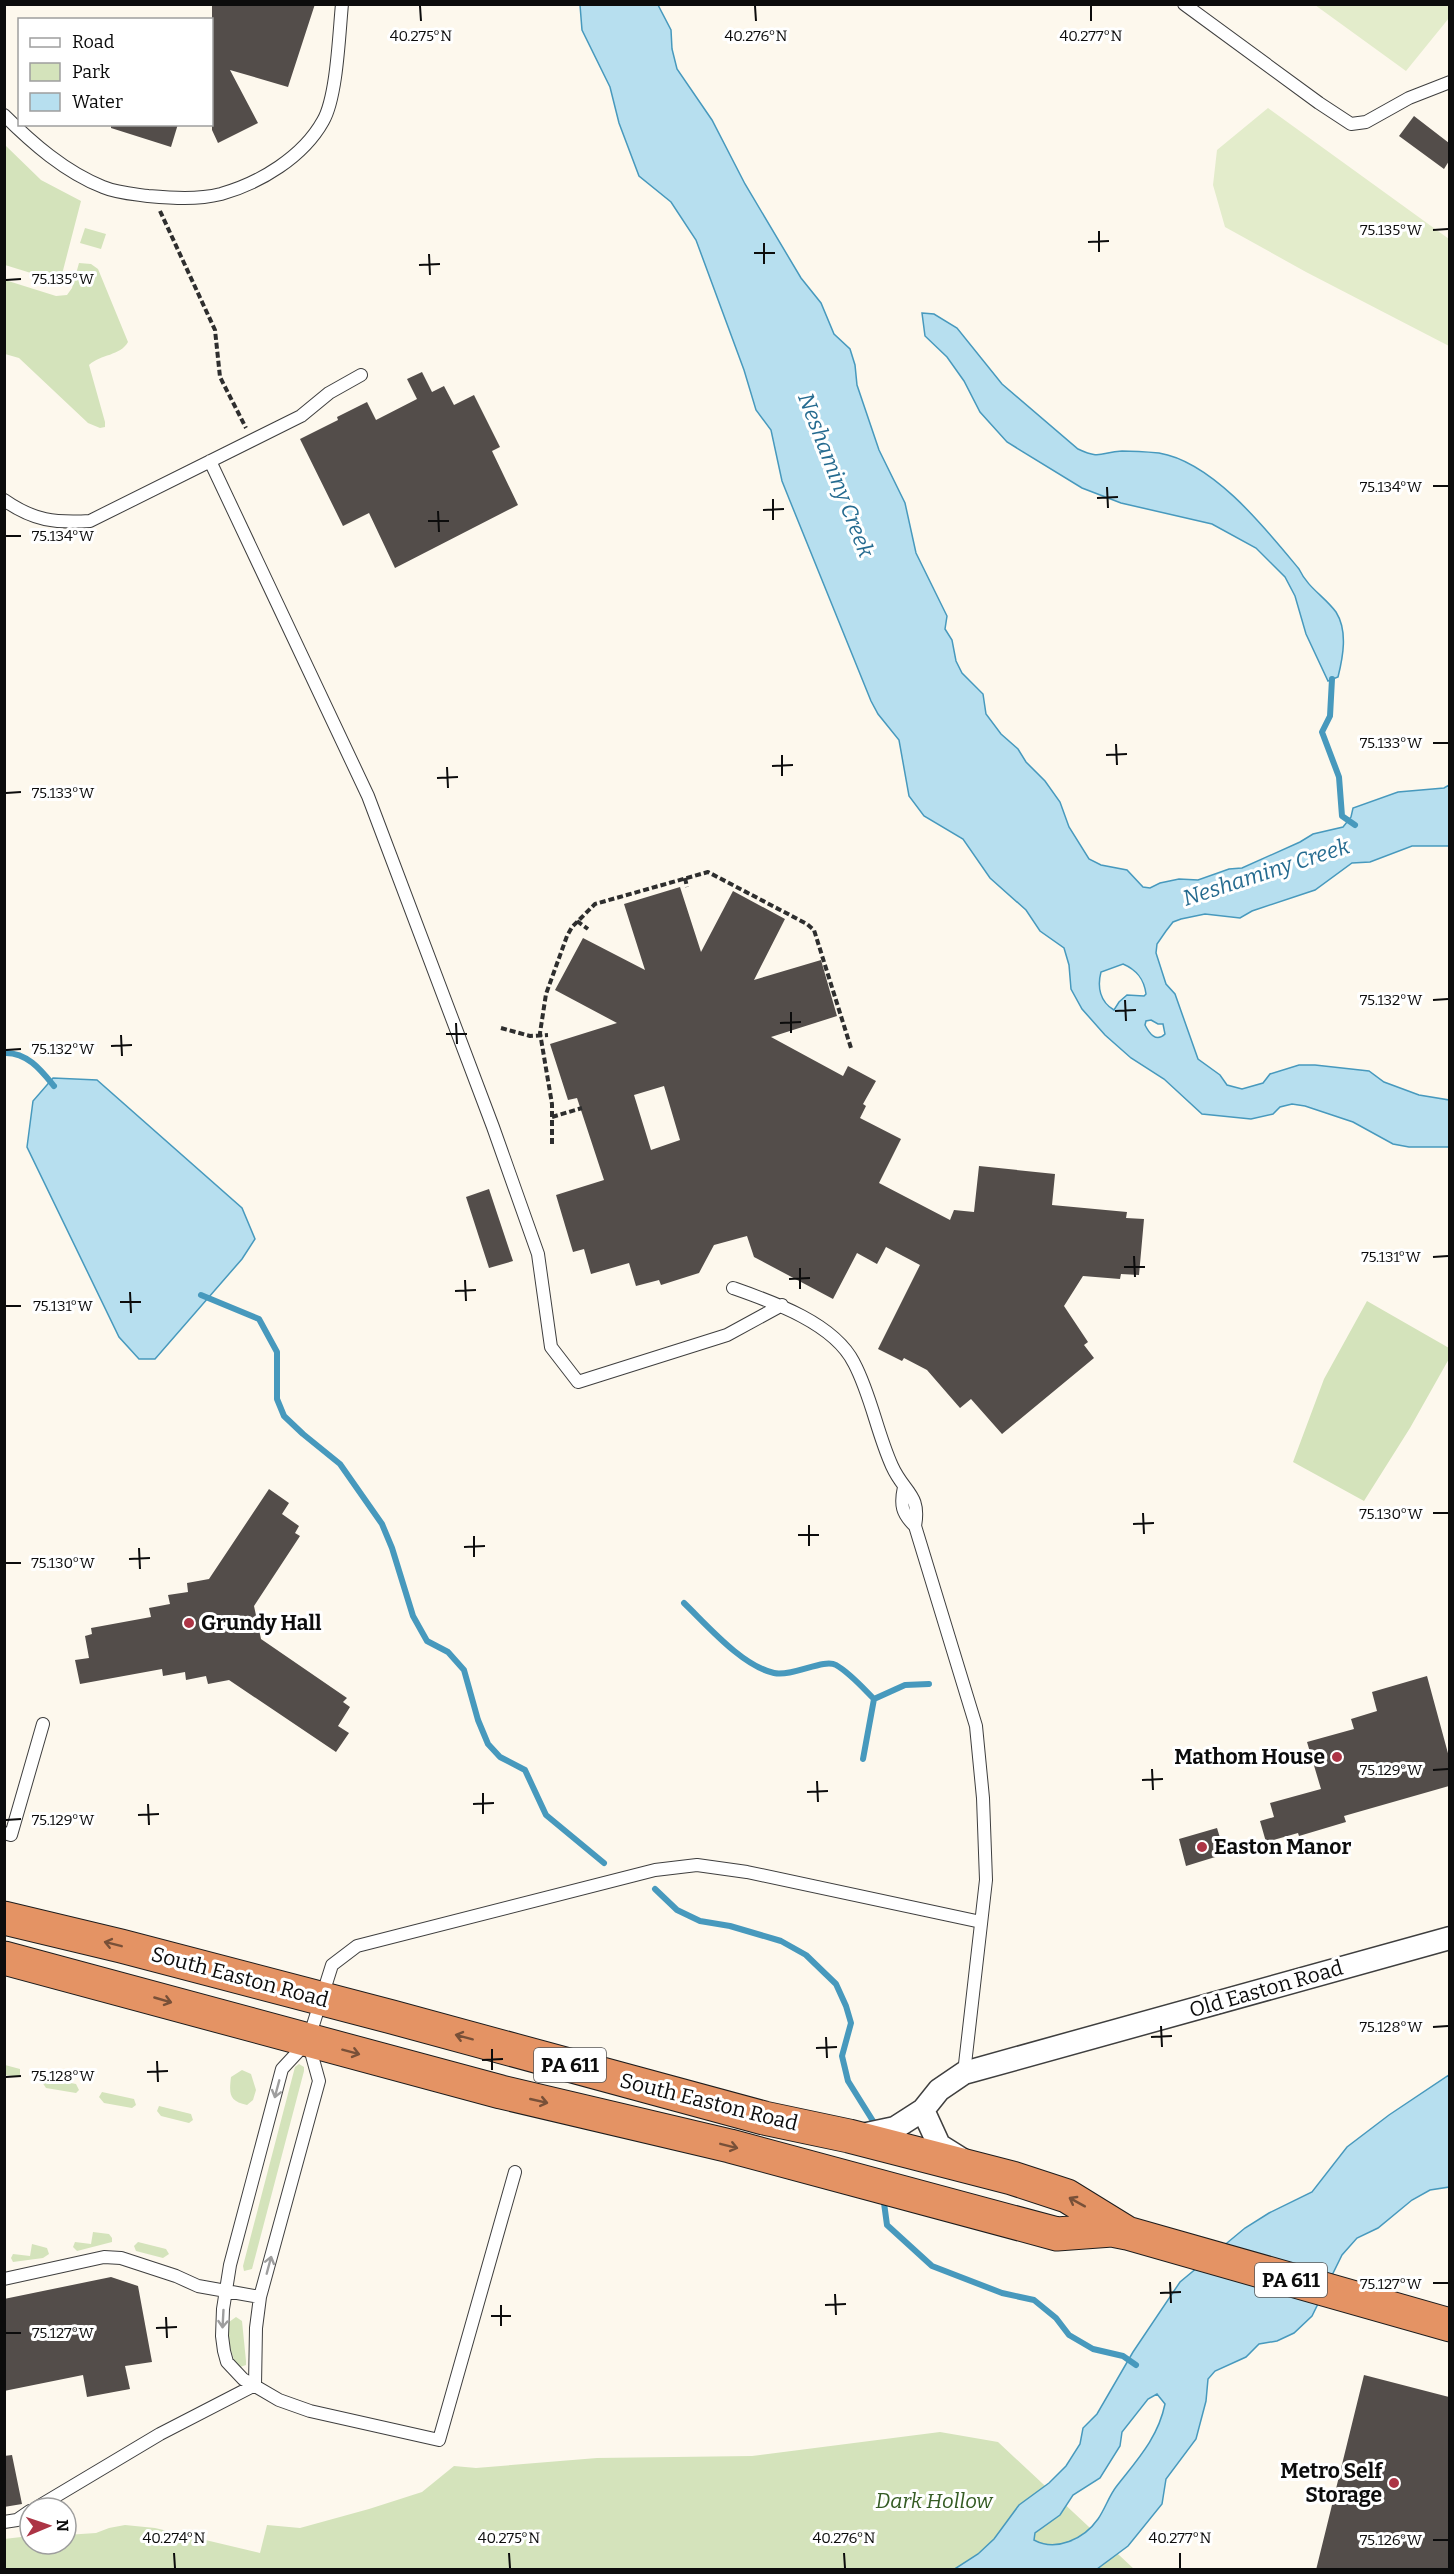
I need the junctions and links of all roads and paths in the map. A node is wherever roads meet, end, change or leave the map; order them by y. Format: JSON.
{"nodes":[{"id":1,"x":342,"y":4,"type":"edge"},
{"id":2,"x":1184,"y":4,"type":"edge"},
{"id":3,"x":1449,"y":82,"type":"edge"},
{"id":4,"x":4,"y":115,"type":"edge"},
{"id":5,"x":154,"y":196,"type":"junction"},
{"id":6,"x":361,"y":375,"type":"dead end"},
{"id":7,"x":253,"y":440,"type":"junction"},
{"id":8,"x":210,"y":461,"type":"junction"},
{"id":9,"x":4,"y":500,"type":"edge"},
{"id":10,"x":685,"y":878,"type":"junction"},
{"id":11,"x":687,"y":887,"type":"dead end"},
{"id":12,"x":577,"y":921,"type":"junction"},
{"id":13,"x":588,"y":929,"type":"dead end"},
{"id":14,"x":501,"y":1028,"type":"dead end"},
{"id":15,"x":548,"y":1035,"type":"dead end"},
{"id":16,"x":540,"y":1037,"type":"junction"},
{"id":17,"x":851,"y":1048,"type":"dead end"},
{"id":18,"x":582,"y":1108,"type":"dead end"},
{"id":19,"x":552,"y":1117,"type":"junction"},
{"id":20,"x":552,"y":1144,"type":"dead end"},
{"id":21,"x":733,"y":1288,"type":"dead end"},
{"id":22,"x":782,"y":1305,"type":"junction"},
{"id":23,"x":43,"y":1724,"type":"dead end"},
{"id":24,"x":4,"y":1833,"type":"edge"},
{"id":25,"x":4,"y":1918,"type":"edge"},
{"id":26,"x":981,"y":1922,"type":"junction"},
{"id":27,"x":1449,"y":1938,"type":"edge"},
{"id":28,"x":4,"y":1958,"type":"edge"},
{"id":29,"x":320,"y":1999,"type":"junction"},
{"id":30,"x":308,"y":2041,"type":"junction"},
{"id":31,"x":964,"y":2073,"type":"junction"},
{"id":32,"x":924,"y":2110,"type":"junction"},
{"id":33,"x":849,"y":2136,"type":"junction"},
{"id":34,"x":985,"y":2171,"type":"junction"},
{"id":35,"x":515,"y":2172,"type":"dead end"},
{"id":36,"x":1142,"y":2237,"type":"junction"},
{"id":37,"x":4,"y":2279,"type":"edge"},
{"id":38,"x":226,"y":2291,"type":"junction"},
{"id":39,"x":260,"y":2297,"type":"junction"},
{"id":40,"x":1438,"y":2322,"type":"edge"},
{"id":41,"x":255,"y":2385,"type":"junction"},
{"id":42,"x":56,"y":2496,"type":"edge"}],
"edges":[{"from":1,"to":5,"type":"lane"},
{"from":2,"to":3,"type":"lane"},
{"from":4,"to":5,"type":"lane"},
{"from":5,"to":7,"type":"path"},
{"from":6,"to":7,"type":"lane"},
{"from":7,"to":8,"type":"lane"},
{"from":8,"to":9,"type":"lane"},
{"from":8,"to":22,"type":"lane"},
{"from":10,"to":11,"type":"path"},
{"from":10,"to":12,"type":"path"},
{"from":10,"to":17,"type":"path"},
{"from":12,"to":13,"type":"path"},
{"from":12,"to":16,"type":"path"},
{"from":14,"to":16,"type":"path"},
{"from":15,"to":16,"type":"path"},
{"from":16,"to":19,"type":"path"},
{"from":18,"to":19,"type":"path"},
{"from":19,"to":20,"type":"path"},
{"from":21,"to":22,"type":"lane"},
{"from":22,"to":26,"type":"lane"},
{"from":23,"to":24,"type":"lane"},
{"from":29,"to":25,"type":"highway","name":"South Easton Road","number":"PA 611","one_way":true},
{"from":26,"to":29,"type":"lane"},
{"from":26,"to":31,"type":"lane"},
{"from":27,"to":31,"type":"street","name":"Old Easton Road"},
{"from":28,"to":30,"type":"highway","name":"South Easton Road","number":"PA 611","one_way":true},
{"from":29,"to":30,"type":"lane"},
{"from":33,"to":29,"type":"highway","name":"South Easton Road","number":"PA 611","one_way":true},
{"from":30,"to":36,"type":"highway","name":"South Easton Road","number":"PA 611","one_way":true},
{"from":30,"to":38,"type":"lane","one_way":true},
{"from":39,"to":30,"type":"lane","one_way":true},
{"from":31,"to":32,"type":"street","name":"Old Easton Road"},
{"from":32,"to":33,"type":"street","name":"Old Easton Road"},
{"from":32,"to":34,"type":"street"},
{"from":33,"to":34,"type":"highway","name":"South Easton Road","number":"PA 611"},
{"from":36,"to":34,"type":"highway","name":"South Easton Road","number":"PA 611","one_way":true},
{"from":35,"to":41,"type":"lane"},
{"from":36,"to":40,"type":"highway","name":"South Easton Road","number":"PA 611"},
{"from":37,"to":38,"type":"lane"},
{"from":38,"to":39,"type":"lane"},
{"from":38,"to":41,"type":"lane","one_way":true},
{"from":39,"to":41,"type":"lane"},
{"from":41,"to":42,"type":"lane"}]}
